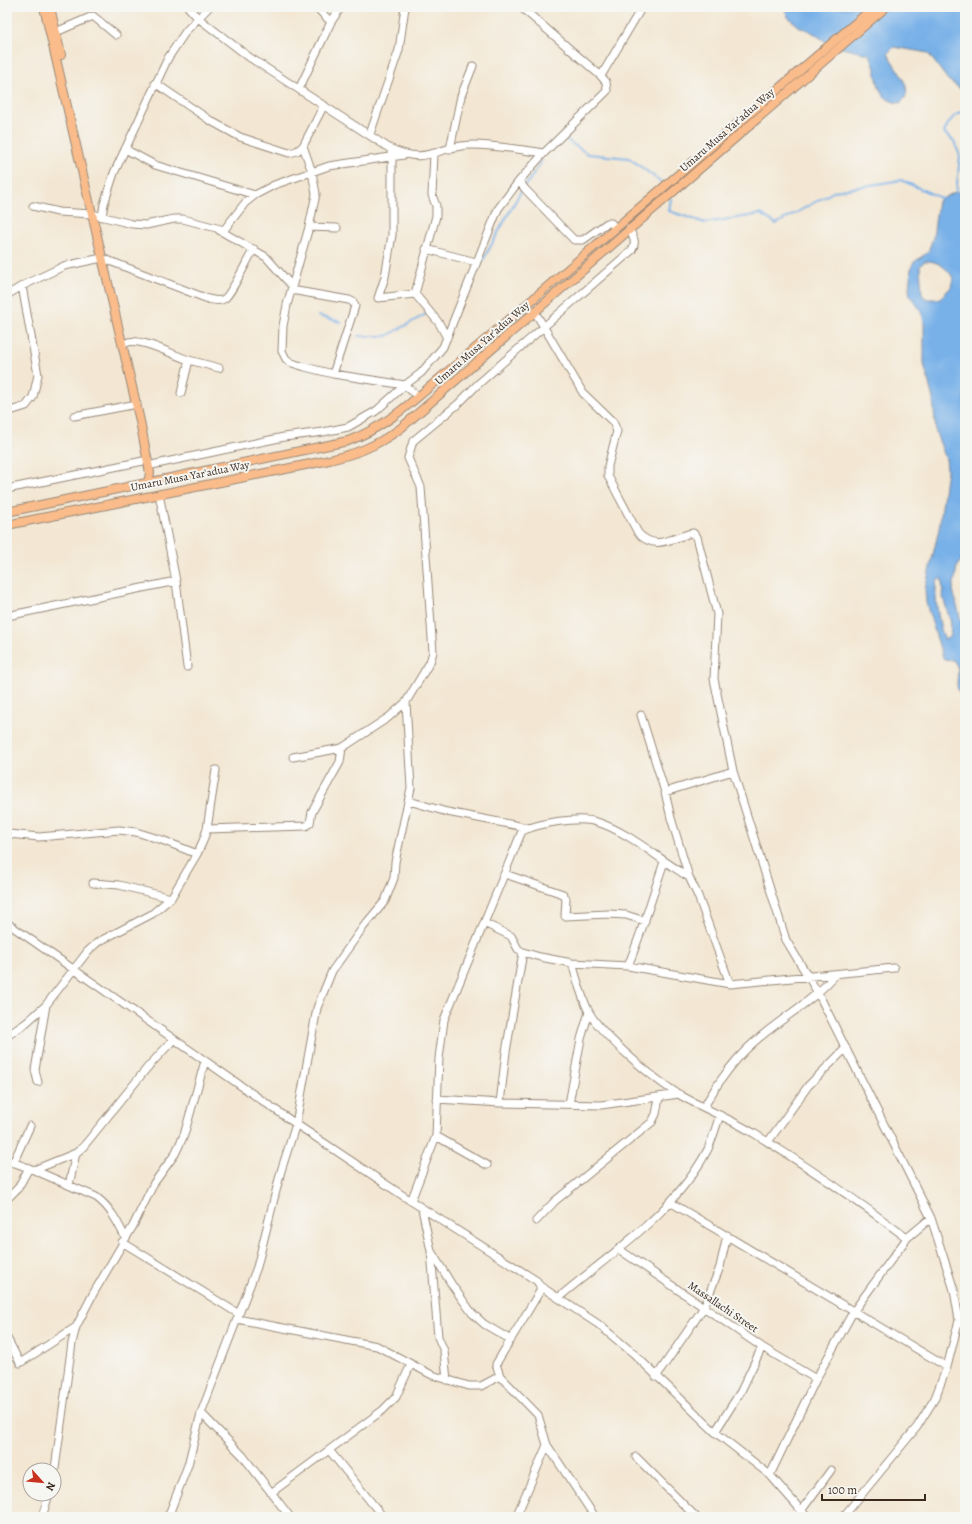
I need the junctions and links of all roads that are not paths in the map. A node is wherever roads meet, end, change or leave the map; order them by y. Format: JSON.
{"nodes":[{"id":1,"x":44,"y":7,"type":"edge"},
{"id":2,"x":50,"y":7,"type":"edge"},
{"id":3,"x":188,"y":7,"type":"edge"},
{"id":4,"x":209,"y":7,"type":"edge"},
{"id":5,"x":316,"y":7,"type":"edge"},
{"id":6,"x":341,"y":7,"type":"edge"},
{"id":7,"x":405,"y":7,"type":"edge"},
{"id":8,"x":521,"y":7,"type":"edge"},
{"id":9,"x":642,"y":7,"type":"edge"},
{"id":10,"x":874,"y":7,"type":"edge"},
{"id":11,"x":886,"y":7,"type":"edge"},
{"id":12,"x":198,"y":18,"type":"junction"},
{"id":13,"x":331,"y":22,"type":"junction"},
{"id":14,"x":56,"y":32,"type":"junction"},
{"id":15,"x":116,"y":35,"type":"dead end"},
{"id":16,"x":473,"y":66,"type":"dead end"},
{"id":17,"x":601,"y":76,"type":"junction"},
{"id":18,"x":155,"y":83,"type":"junction"},
{"id":19,"x":299,"y":89,"type":"junction"},
{"id":20,"x":324,"y":104,"type":"junction"},
{"id":21,"x":370,"y":134,"type":"junction"},
{"id":22,"x":303,"y":146,"type":"junction"},
{"id":23,"x":389,"y":148,"type":"junction"},
{"id":24,"x":450,"y":148,"type":"junction"},
{"id":25,"x":125,"y":149,"type":"junction"},
{"id":26,"x":544,"y":153,"type":"junction"},
{"id":27,"x":434,"y":154,"type":"junction"},
{"id":28,"x":404,"y":155,"type":"junction"},
{"id":29,"x":392,"y":157,"type":"junction"},
{"id":30,"x":312,"y":172,"type":"junction"},
{"id":31,"x":519,"y":180,"type":"junction"},
{"id":32,"x":255,"y":195,"type":"junction"},
{"id":33,"x":33,"y":206,"type":"dead end"},
{"id":34,"x":98,"y":216,"type":"junction"},
{"id":35,"x":309,"y":228,"type":"junction"},
{"id":36,"x":337,"y":228,"type":"dead end"},
{"id":37,"x":616,"y":228,"type":"junction"},
{"id":38,"x":219,"y":230,"type":"junction"},
{"id":39,"x":629,"y":230,"type":"junction"},
{"id":40,"x":254,"y":249,"type":"junction"},
{"id":41,"x":426,"y":249,"type":"junction"},
{"id":42,"x":105,"y":259,"type":"junction"},
{"id":43,"x":476,"y":262,"type":"junction"},
{"id":44,"x":22,"y":286,"type":"junction"},
{"id":45,"x":292,"y":288,"type":"junction"},
{"id":46,"x":415,"y":294,"type":"junction"},
{"id":47,"x":7,"y":295,"type":"edge"},
{"id":48,"x":536,"y":312,"type":"junction"},
{"id":49,"x":543,"y":327,"type":"junction"},
{"id":50,"x":447,"y":338,"type":"junction"},
{"id":51,"x":126,"y":343,"type":"junction"},
{"id":52,"x":189,"y":360,"type":"junction"},
{"id":53,"x":219,"y":368,"type":"dead end"},
{"id":54,"x":333,"y":374,"type":"junction"},
{"id":55,"x":405,"y":385,"type":"junction"},
{"id":56,"x":181,"y":393,"type":"dead end"},
{"id":57,"x":417,"y":396,"type":"junction"},
{"id":58,"x":137,"y":404,"type":"junction"},
{"id":59,"x":7,"y":412,"type":"edge"},
{"id":60,"x":74,"y":416,"type":"dead end"},
{"id":61,"x":150,"y":462,"type":"junction"},
{"id":62,"x":159,"y":480,"type":"junction"},
{"id":63,"x":148,"y":482,"type":"junction"},
{"id":64,"x":7,"y":489,"type":"edge"},
{"id":65,"x":158,"y":494,"type":"junction"},
{"id":66,"x":7,"y":512,"type":"edge"},
{"id":67,"x":7,"y":525,"type":"edge"},
{"id":68,"x":176,"y":581,"type":"junction"},
{"id":69,"x":7,"y":616,"type":"edge"},
{"id":70,"x":187,"y":667,"type":"dead end"},
{"id":71,"x":406,"y":702,"type":"junction"},
{"id":72,"x":641,"y":715,"type":"dead end"},
{"id":73,"x":342,"y":748,"type":"junction"},
{"id":74,"x":293,"y":756,"type":"dead end"},
{"id":75,"x":216,"y":770,"type":"dead end"},
{"id":76,"x":732,"y":771,"type":"junction"},
{"id":77,"x":665,"y":792,"type":"junction"},
{"id":78,"x":409,"y":801,"type":"junction"},
{"id":79,"x":530,"y":828,"type":"junction"},
{"id":80,"x":207,"y":829,"type":"junction"},
{"id":81,"x":9,"y":834,"type":"dead end"},
{"id":82,"x":198,"y":854,"type":"junction"},
{"id":83,"x":664,"y":862,"type":"junction"},
{"id":84,"x":505,"y":874,"type":"junction"},
{"id":85,"x":689,"y":877,"type":"junction"},
{"id":86,"x":93,"y":883,"type":"dead end"},
{"id":87,"x":171,"y":898,"type":"junction"},
{"id":88,"x":645,"y":921,"type":"junction"},
{"id":89,"x":7,"y":923,"type":"edge"},
{"id":90,"x":484,"y":923,"type":"junction"},
{"id":91,"x":523,"y":952,"type":"junction"},
{"id":92,"x":572,"y":963,"type":"junction"},
{"id":93,"x":628,"y":966,"type":"junction"},
{"id":94,"x":894,"y":968,"type":"dead end"},
{"id":95,"x":75,"y":970,"type":"junction"},
{"id":96,"x":836,"y":974,"type":"junction"},
{"id":97,"x":809,"y":976,"type":"junction"},
{"id":98,"x":730,"y":984,"type":"junction"},
{"id":99,"x":818,"y":992,"type":"junction"},
{"id":100,"x":46,"y":1005,"type":"junction"},
{"id":101,"x":589,"y":1012,"type":"junction"},
{"id":102,"x":7,"y":1036,"type":"edge"},
{"id":103,"x":174,"y":1039,"type":"junction"},
{"id":104,"x":846,"y":1048,"type":"junction"},
{"id":105,"x":205,"y":1061,"type":"junction"},
{"id":106,"x":38,"y":1082,"type":"dead end"},
{"id":107,"x":679,"y":1094,"type":"junction"},
{"id":108,"x":659,"y":1098,"type":"junction"},
{"id":109,"x":437,"y":1099,"type":"junction"},
{"id":110,"x":500,"y":1103,"type":"junction"},
{"id":111,"x":569,"y":1104,"type":"junction"},
{"id":112,"x":704,"y":1107,"type":"junction"},
{"id":113,"x":720,"y":1115,"type":"junction"},
{"id":114,"x":296,"y":1124,"type":"junction"},
{"id":115,"x":30,"y":1126,"type":"dead end"},
{"id":116,"x":436,"y":1136,"type":"junction"},
{"id":117,"x":768,"y":1142,"type":"junction"},
{"id":118,"x":76,"y":1153,"type":"junction"},
{"id":119,"x":10,"y":1162,"type":"edge"},
{"id":120,"x":487,"y":1165,"type":"dead end"},
{"id":121,"x":32,"y":1169,"type":"junction"},
{"id":122,"x":69,"y":1185,"type":"junction"},
{"id":123,"x":7,"y":1199,"type":"edge"},
{"id":124,"x":411,"y":1201,"type":"junction"},
{"id":125,"x":670,"y":1202,"type":"junction"},
{"id":126,"x":422,"y":1209,"type":"junction"},
{"id":127,"x":931,"y":1218,"type":"junction"},
{"id":128,"x":536,"y":1221,"type":"dead end"},
{"id":129,"x":727,"y":1235,"type":"junction"},
{"id":130,"x":907,"y":1238,"type":"junction"},
{"id":131,"x":124,"y":1240,"type":"junction"},
{"id":132,"x":431,"y":1250,"type":"junction"},
{"id":133,"x":620,"y":1250,"type":"junction"},
{"id":134,"x":540,"y":1286,"type":"junction"},
{"id":135,"x":558,"y":1298,"type":"junction"},
{"id":136,"x":704,"y":1307,"type":"junction"},
{"id":137,"x":853,"y":1312,"type":"junction"},
{"id":138,"x":238,"y":1316,"type":"junction"},
{"id":139,"x":76,"y":1327,"type":"junction"},
{"id":140,"x":7,"y":1338,"type":"edge"},
{"id":141,"x":511,"y":1340,"type":"junction"},
{"id":142,"x":762,"y":1348,"type":"junction"},
{"id":143,"x":411,"y":1364,"type":"junction"},
{"id":144,"x":947,"y":1367,"type":"junction"},
{"id":145,"x":500,"y":1376,"type":"junction"},
{"id":146,"x":656,"y":1378,"type":"junction"},
{"id":147,"x":816,"y":1379,"type":"junction"},
{"id":148,"x":447,"y":1380,"type":"junction"},
{"id":149,"x":201,"y":1413,"type":"junction"},
{"id":150,"x":715,"y":1432,"type":"junction"},
{"id":151,"x":547,"y":1445,"type":"junction"},
{"id":152,"x":329,"y":1450,"type":"junction"},
{"id":153,"x":636,"y":1457,"type":"dead end"},
{"id":154,"x":56,"y":1462,"type":"edge"},
{"id":155,"x":831,"y":1470,"type":"dead end"},
{"id":156,"x":770,"y":1475,"type":"junction"},
{"id":157,"x":271,"y":1493,"type":"junction"},
{"id":158,"x":47,"y":1502,"type":"edge"},
{"id":159,"x":801,"y":1511,"type":"junction"},
{"id":160,"x":42,"y":1517,"type":"edge"},
{"id":161,"x":168,"y":1517,"type":"edge"},
{"id":162,"x":290,"y":1517,"type":"edge"},
{"id":163,"x":383,"y":1517,"type":"edge"},
{"id":164,"x":516,"y":1517,"type":"edge"},
{"id":165,"x":595,"y":1517,"type":"edge"},
{"id":166,"x":696,"y":1517,"type":"edge"},
{"id":167,"x":807,"y":1517,"type":"edge"},
{"id":168,"x":843,"y":1517,"type":"edge"}],
"edges":[{"from":1,"to":34,"type":"main road"},
{"from":2,"to":14,"type":"main road"},
{"from":3,"to":12,"type":"street"},
{"from":4,"to":12,"type":"street"},
{"from":5,"to":13,"type":"street"},
{"from":6,"to":13,"type":"street"},
{"from":7,"to":21,"type":"street"},
{"from":8,"to":17,"type":"street"},
{"from":9,"to":17,"type":"street"},
{"from":10,"to":37,"type":"main road","name":"Umaru Musa Yar'adua Way"},
{"from":11,"to":39,"type":"main road","name":"Umaru Musa Yar'adua Way"},
{"from":12,"to":18,"type":"street"},
{"from":12,"to":19,"type":"street"},
{"from":13,"to":19,"type":"street"},
{"from":14,"to":15,"type":"street"},
{"from":14,"to":34,"type":"main road"},
{"from":16,"to":24,"type":"street"},
{"from":17,"to":26,"type":"street"},
{"from":18,"to":22,"type":"street"},
{"from":18,"to":25,"type":"street"},
{"from":19,"to":20,"type":"street"},
{"from":20,"to":21,"type":"street"},
{"from":20,"to":22,"type":"street"},
{"from":21,"to":23,"type":"street"},
{"from":22,"to":30,"type":"street"},
{"from":23,"to":28,"type":"street"},
{"from":23,"to":29,"type":"street"},
{"from":24,"to":26,"type":"street"},
{"from":24,"to":27,"type":"street"},
{"from":25,"to":32,"type":"street"},
{"from":25,"to":34,"type":"street"},
{"from":26,"to":31,"type":"street"},
{"from":27,"to":28,"type":"street"},
{"from":27,"to":41,"type":"street"},
{"from":28,"to":29,"type":"street"},
{"from":29,"to":30,"type":"street"},
{"from":29,"to":46,"type":"street"},
{"from":30,"to":32,"type":"street"},
{"from":30,"to":35,"type":"street"},
{"from":31,"to":37,"type":"street"},
{"from":31,"to":43,"type":"street"},
{"from":32,"to":38,"type":"street"},
{"from":33,"to":34,"type":"street"},
{"from":34,"to":38,"type":"street"},
{"from":34,"to":42,"type":"main road"},
{"from":35,"to":36,"type":"street"},
{"from":35,"to":45,"type":"street"},
{"from":37,"to":57,"type":"main road","name":"Umaru Musa Yar'adua Way"},
{"from":38,"to":40,"type":"street"},
{"from":39,"to":48,"type":"main road","name":"Umaru Musa Yar'adua Way"},
{"from":39,"to":49,"type":"street"},
{"from":40,"to":42,"type":"street"},
{"from":40,"to":45,"type":"street"},
{"from":41,"to":43,"type":"street"},
{"from":41,"to":46,"type":"street"},
{"from":42,"to":44,"type":"street"},
{"from":42,"to":51,"type":"main road"},
{"from":42,"to":58,"type":"main road"},
{"from":43,"to":50,"type":"street"},
{"from":44,"to":47,"type":"street"},
{"from":44,"to":59,"type":"street"},
{"from":45,"to":54,"type":"street"},
{"from":45,"to":54,"type":"street"},
{"from":46,"to":50,"type":"street"},
{"from":48,"to":49,"type":"street"},
{"from":48,"to":65,"type":"main road","name":"Umaru Musa Yar'adua Way"},
{"from":49,"to":71,"type":"street"},
{"from":49,"to":76,"type":"street"},
{"from":50,"to":55,"type":"street"},
{"from":51,"to":52,"type":"street"},
{"from":51,"to":61,"type":"main road"},
{"from":52,"to":53,"type":"street"},
{"from":52,"to":56,"type":"street"},
{"from":54,"to":55,"type":"street"},
{"from":55,"to":57,"type":"street"},
{"from":55,"to":61,"type":"street"},
{"from":57,"to":62,"type":"main road","name":"Umaru Musa Yar'adua Way"},
{"from":58,"to":60,"type":"street"},
{"from":58,"to":61,"type":"main road"},
{"from":61,"to":62,"type":"main road"},
{"from":61,"to":63,"type":"main road"},
{"from":61,"to":64,"type":"street"},
{"from":62,"to":63,"type":"main road","name":"Umaru Musa Yar'adua Way"},
{"from":63,"to":66,"type":"main road","name":"Umaru Musa Yar'adua Way"},
{"from":65,"to":67,"type":"main road","name":"Umaru Musa Yar'adua Way"},
{"from":65,"to":68,"type":"street"},
{"from":68,"to":69,"type":"street"},
{"from":68,"to":70,"type":"street"},
{"from":71,"to":73,"type":"street"},
{"from":71,"to":78,"type":"street"},
{"from":72,"to":77,"type":"street"},
{"from":73,"to":74,"type":"street"},
{"from":73,"to":80,"type":"street"},
{"from":75,"to":80,"type":"street"},
{"from":76,"to":77,"type":"street"},
{"from":76,"to":97,"type":"street"},
{"from":77,"to":85,"type":"street"},
{"from":78,"to":79,"type":"street"},
{"from":78,"to":114,"type":"street"},
{"from":79,"to":83,"type":"street"},
{"from":79,"to":84,"type":"street"},
{"from":80,"to":82,"type":"street"},
{"from":81,"to":82,"type":"street"},
{"from":82,"to":87,"type":"street"},
{"from":83,"to":85,"type":"street"},
{"from":83,"to":88,"type":"street"},
{"from":84,"to":88,"type":"street"},
{"from":84,"to":90,"type":"street"},
{"from":85,"to":98,"type":"street"},
{"from":86,"to":87,"type":"street"},
{"from":87,"to":95,"type":"street"},
{"from":88,"to":93,"type":"street"},
{"from":89,"to":95,"type":"street"},
{"from":90,"to":91,"type":"street"},
{"from":90,"to":109,"type":"street"},
{"from":91,"to":92,"type":"street"},
{"from":91,"to":110,"type":"street"},
{"from":92,"to":93,"type":"street"},
{"from":92,"to":101,"type":"street"},
{"from":93,"to":98,"type":"street"},
{"from":94,"to":96,"type":"street"},
{"from":95,"to":100,"type":"street"},
{"from":95,"to":103,"type":"street"},
{"from":96,"to":97,"type":"street"},
{"from":96,"to":99,"type":"street"},
{"from":97,"to":98,"type":"street"},
{"from":97,"to":99,"type":"street"},
{"from":99,"to":104,"type":"street"},
{"from":99,"to":112,"type":"street"},
{"from":100,"to":102,"type":"street"},
{"from":100,"to":106,"type":"street"},
{"from":101,"to":107,"type":"street"},
{"from":101,"to":111,"type":"street"},
{"from":103,"to":105,"type":"street"},
{"from":103,"to":118,"type":"street"},
{"from":104,"to":117,"type":"street"},
{"from":104,"to":127,"type":"street"},
{"from":105,"to":114,"type":"street"},
{"from":105,"to":131,"type":"street"},
{"from":107,"to":108,"type":"street"},
{"from":107,"to":112,"type":"street"},
{"from":108,"to":111,"type":"street"},
{"from":108,"to":128,"type":"street"},
{"from":109,"to":110,"type":"street"},
{"from":109,"to":116,"type":"street"},
{"from":110,"to":111,"type":"street"},
{"from":112,"to":113,"type":"street"},
{"from":113,"to":117,"type":"street"},
{"from":113,"to":125,"type":"street"},
{"from":114,"to":124,"type":"street"},
{"from":114,"to":138,"type":"street"},
{"from":115,"to":119,"type":"street"},
{"from":116,"to":120,"type":"street"},
{"from":116,"to":124,"type":"street"},
{"from":117,"to":130,"type":"street"},
{"from":118,"to":121,"type":"street"},
{"from":118,"to":122,"type":"street"},
{"from":119,"to":121,"type":"street"},
{"from":121,"to":122,"type":"street"},
{"from":121,"to":123,"type":"street"},
{"from":122,"to":131,"type":"street"},
{"from":124,"to":126,"type":"street"},
{"from":125,"to":129,"type":"street"},
{"from":125,"to":133,"type":"street"},
{"from":126,"to":132,"type":"street"},
{"from":126,"to":134,"type":"street"},
{"from":127,"to":130,"type":"street"},
{"from":127,"to":144,"type":"street"},
{"from":129,"to":136,"type":"street"},
{"from":129,"to":137,"type":"street"},
{"from":130,"to":137,"type":"street"},
{"from":131,"to":138,"type":"street"},
{"from":131,"to":139,"type":"street"},
{"from":132,"to":141,"type":"street"},
{"from":132,"to":148,"type":"street"},
{"from":133,"to":135,"type":"street"},
{"from":133,"to":136,"type":"street","name":"Massallachi Street"},
{"from":134,"to":135,"type":"street"},
{"from":134,"to":141,"type":"street"},
{"from":135,"to":146,"type":"street"},
{"from":136,"to":142,"type":"street","name":"Massallachi Street"},
{"from":136,"to":146,"type":"street"},
{"from":137,"to":144,"type":"street"},
{"from":137,"to":147,"type":"street"},
{"from":138,"to":143,"type":"street"},
{"from":138,"to":149,"type":"street"},
{"from":139,"to":140,"type":"street"},
{"from":139,"to":154,"type":"street"},
{"from":141,"to":145,"type":"street"},
{"from":142,"to":147,"type":"street","name":"Massallachi Street"},
{"from":142,"to":150,"type":"street"},
{"from":143,"to":148,"type":"street"},
{"from":143,"to":152,"type":"street"},
{"from":144,"to":168,"type":"street"},
{"from":145,"to":148,"type":"street"},
{"from":145,"to":151,"type":"street"},
{"from":146,"to":150,"type":"street"},
{"from":147,"to":156,"type":"street"},
{"from":149,"to":157,"type":"street"},
{"from":149,"to":161,"type":"street"},
{"from":150,"to":156,"type":"street"},
{"from":151,"to":164,"type":"street"},
{"from":151,"to":165,"type":"street"},
{"from":152,"to":157,"type":"street"},
{"from":152,"to":163,"type":"street"},
{"from":153,"to":166,"type":"street"},
{"from":155,"to":159,"type":"street"},
{"from":156,"to":159,"type":"street"},
{"from":157,"to":162,"type":"street"},
{"from":158,"to":160,"type":"street"},
{"from":159,"to":167,"type":"street"}]}
